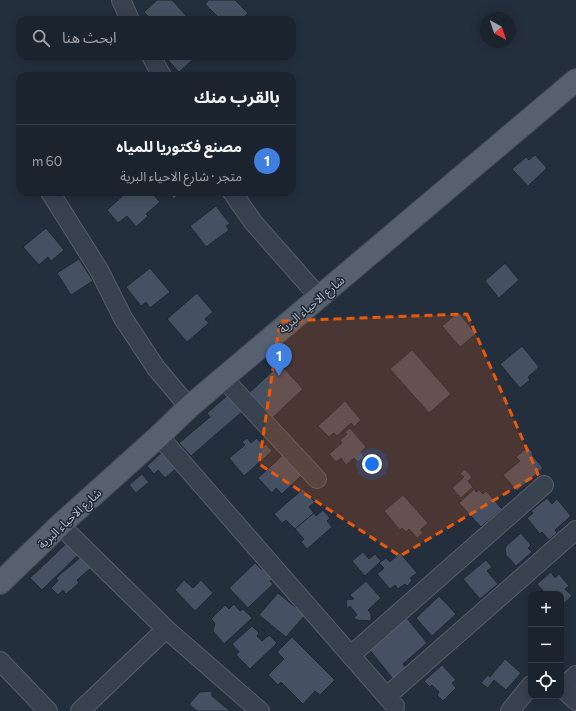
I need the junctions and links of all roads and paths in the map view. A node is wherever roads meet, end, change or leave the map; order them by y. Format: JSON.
{"nodes":[{"id":1,"x":121,"y":0,"type":"edge"},
{"id":2,"x":128,"y":16,"type":"edge"},
{"id":3,"x":153,"y":60,"type":"edge"},
{"id":4,"x":160,"y":72,"type":"edge"},
{"id":5,"x":576,"y":80,"type":"edge"},
{"id":6,"x":53,"y":196,"type":"edge"},
{"id":7,"x":235,"y":196,"type":"edge"},
{"id":8,"x":319,"y":297,"type":"junction"},
{"id":9,"x":223,"y":378,"type":"junction"},
{"id":10,"x":189,"y":407,"type":"junction"},
{"id":11,"x":159,"y":436,"type":"junction"},
{"id":12,"x":317,"y":479,"type":"dead end"},
{"id":13,"x":544,"y":485,"type":"dead end"},
{"id":14,"x":60,"y":525,"type":"junction"},
{"id":15,"x":576,"y":530,"type":"edge"},
{"id":16,"x":0,"y":584,"type":"edge"},
{"id":17,"x":166,"y":629,"type":"junction"},
{"id":18,"x":351,"y":655,"type":"junction"},
{"id":19,"x":0,"y":661,"type":"edge"},
{"id":20,"x":576,"y":675,"type":"edge"},
{"id":21,"x":564,"y":686,"type":"edge"},
{"id":22,"x":528,"y":689,"type":"edge"},
{"id":23,"x":564,"y":690,"type":"edge"},
{"id":24,"x":576,"y":701,"type":"edge"},
{"id":25,"x":48,"y":711,"type":"edge"},
{"id":26,"x":80,"y":711,"type":"edge"},
{"id":27,"x":260,"y":711,"type":"edge"},
{"id":28,"x":510,"y":711,"type":"edge"}],
"edges":[{"from":1,"to":2,"type":"street"},
{"from":3,"to":4,"type":"street"},
{"from":5,"to":8,"type":"main road","name":"شارع الاحياء البرية"},
{"from":6,"to":10,"type":"street"},
{"from":7,"to":8,"type":"street"},
{"from":8,"to":9,"type":"main road","name":"شارع الاحياء البرية"},
{"from":9,"to":10,"type":"main road","name":"شارع الاحياء البرية"},
{"from":9,"to":12,"type":"street"},
{"from":10,"to":11,"type":"main road","name":"شارع الاحياء البرية"},
{"from":11,"to":14,"type":"main road","name":"شارع الاحياء البرية"},
{"from":11,"to":18,"type":"street"},
{"from":13,"to":18,"type":"street"},
{"from":14,"to":16,"type":"main road","name":"شارع الاحياء البرية"},
{"from":14,"to":17,"type":"street"},
{"from":15,"to":18,"type":"street"},
{"from":17,"to":26,"type":"street"},
{"from":17,"to":27,"type":"street"},
{"from":19,"to":25,"type":"street"},
{"from":20,"to":21,"type":"street"},
{"from":22,"to":28,"type":"street"},
{"from":23,"to":24,"type":"street"}]}
